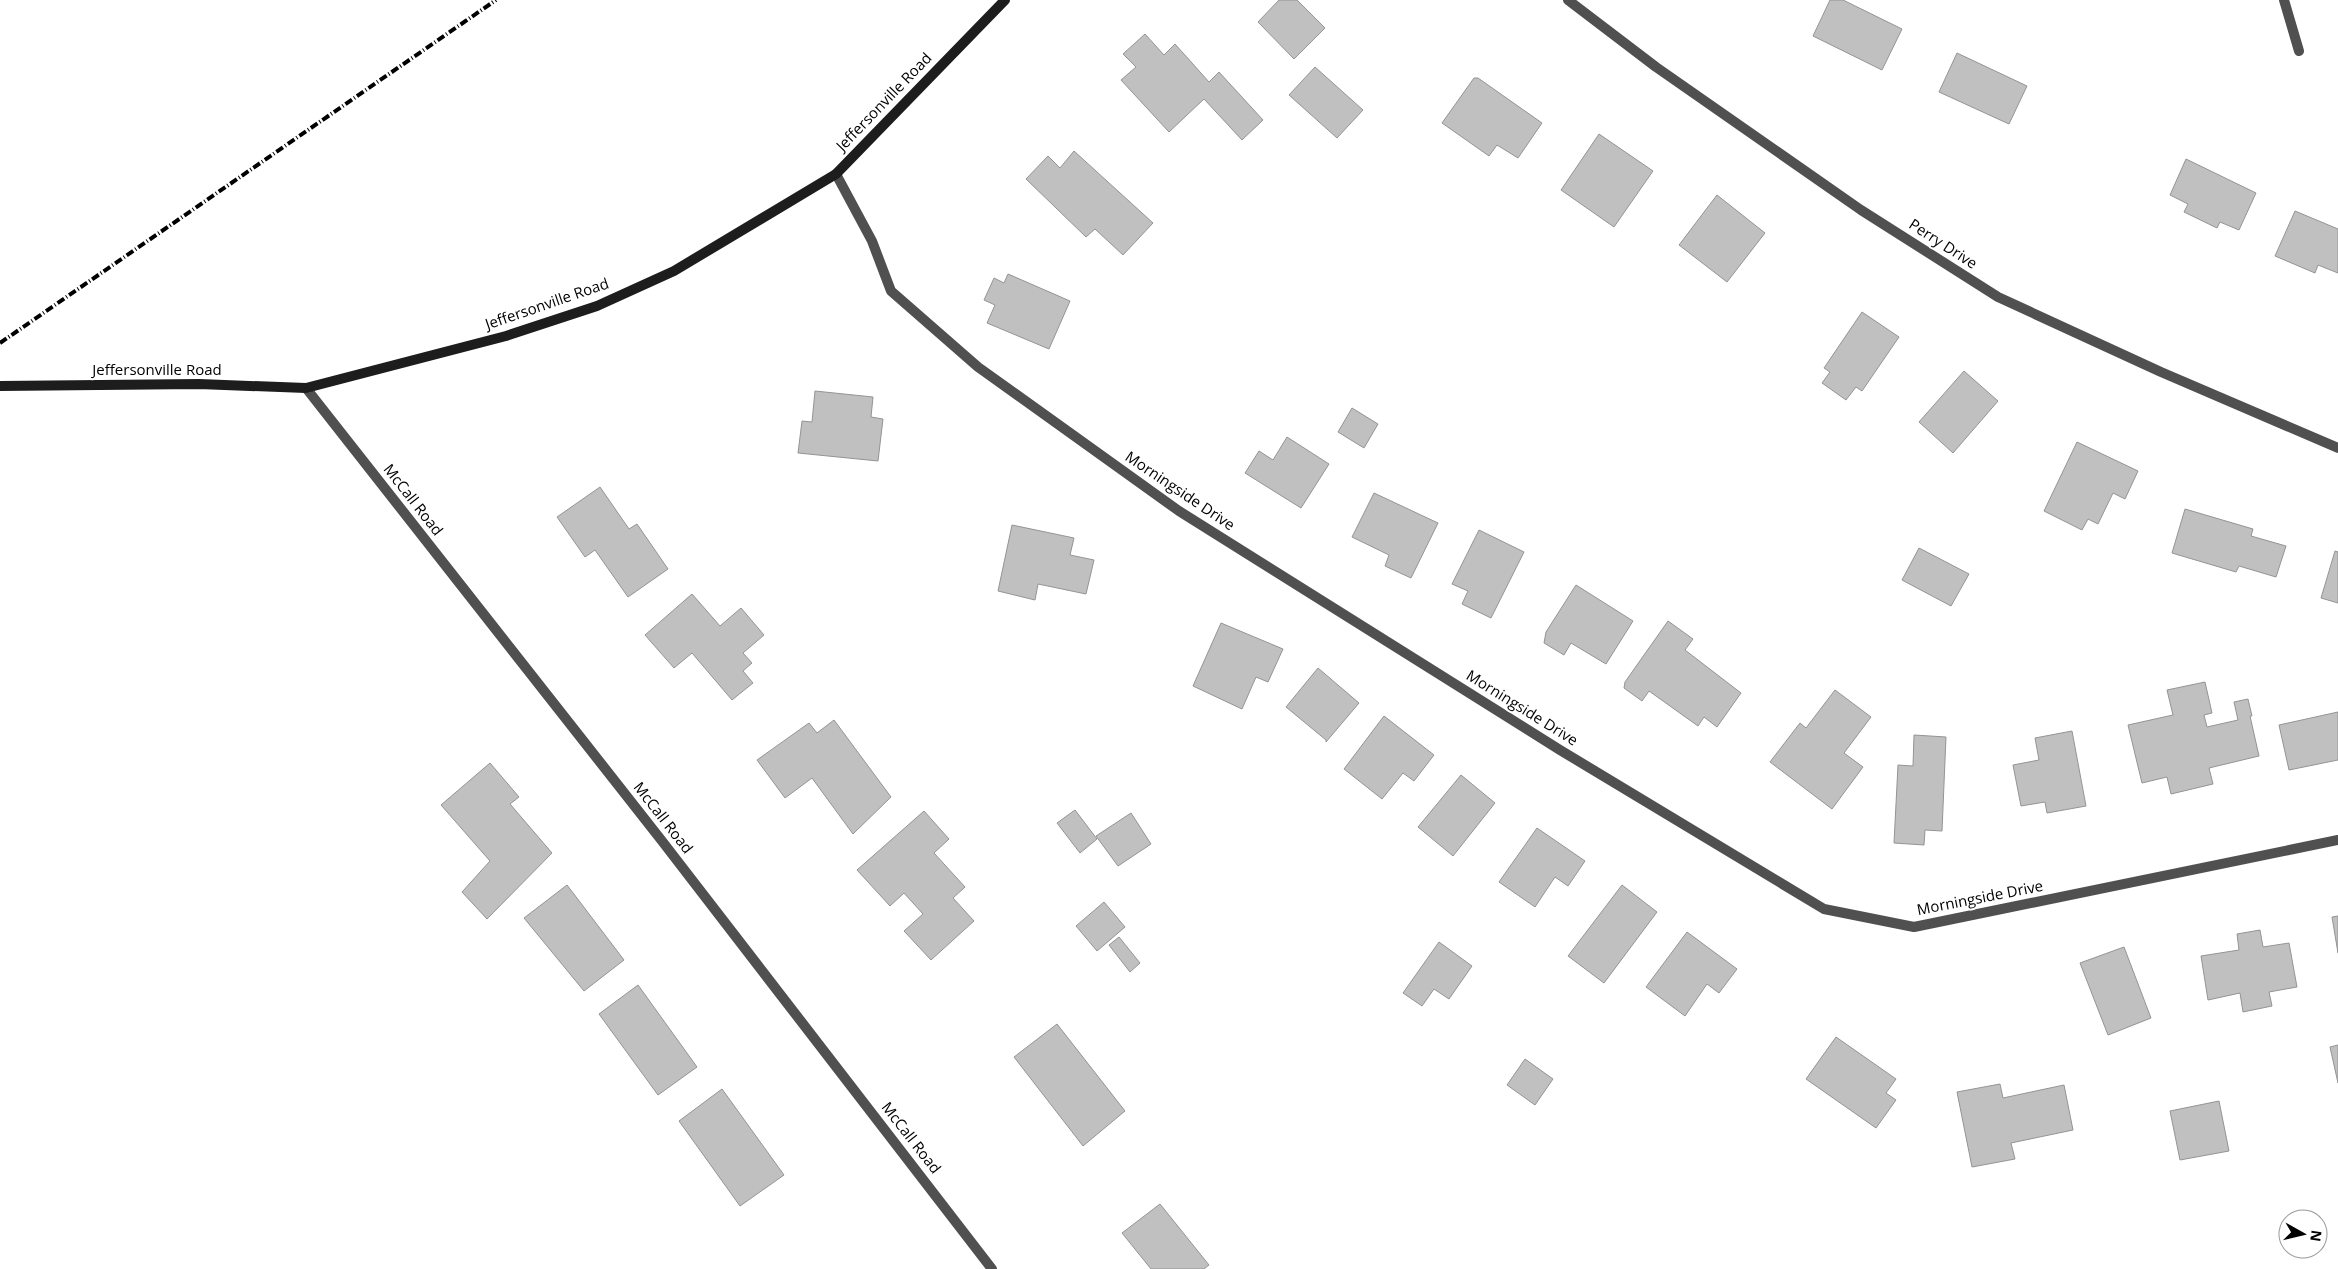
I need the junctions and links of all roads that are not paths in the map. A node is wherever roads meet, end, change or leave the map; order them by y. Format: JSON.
{"nodes":[{"id":1,"x":1005,"y":0,"type":"edge"},
{"id":2,"x":1568,"y":0,"type":"edge"},
{"id":3,"x":2284,"y":0,"type":"edge"},
{"id":4,"x":2299,"y":51,"type":"dead end"},
{"id":5,"x":836,"y":174,"type":"junction"},
{"id":6,"x":0,"y":386,"type":"edge"},
{"id":7,"x":306,"y":388,"type":"junction"},
{"id":8,"x":2338,"y":448,"type":"edge"},
{"id":9,"x":2338,"y":840,"type":"edge"},
{"id":10,"x":992,"y":1269,"type":"edge"}],
"edges":[{"from":1,"to":5,"type":"main road","name":"Jeffersonville Road"},
{"from":2,"to":8,"type":"street","name":"Perry Drive"},
{"from":3,"to":4,"type":"street"},
{"from":5,"to":7,"type":"main road","name":"Jeffersonville Road"},
{"from":5,"to":9,"type":"street","name":"Morningside Drive"},
{"from":6,"to":7,"type":"main road","name":"Jeffersonville Road"},
{"from":7,"to":10,"type":"street","name":"McCall Road"}]}
